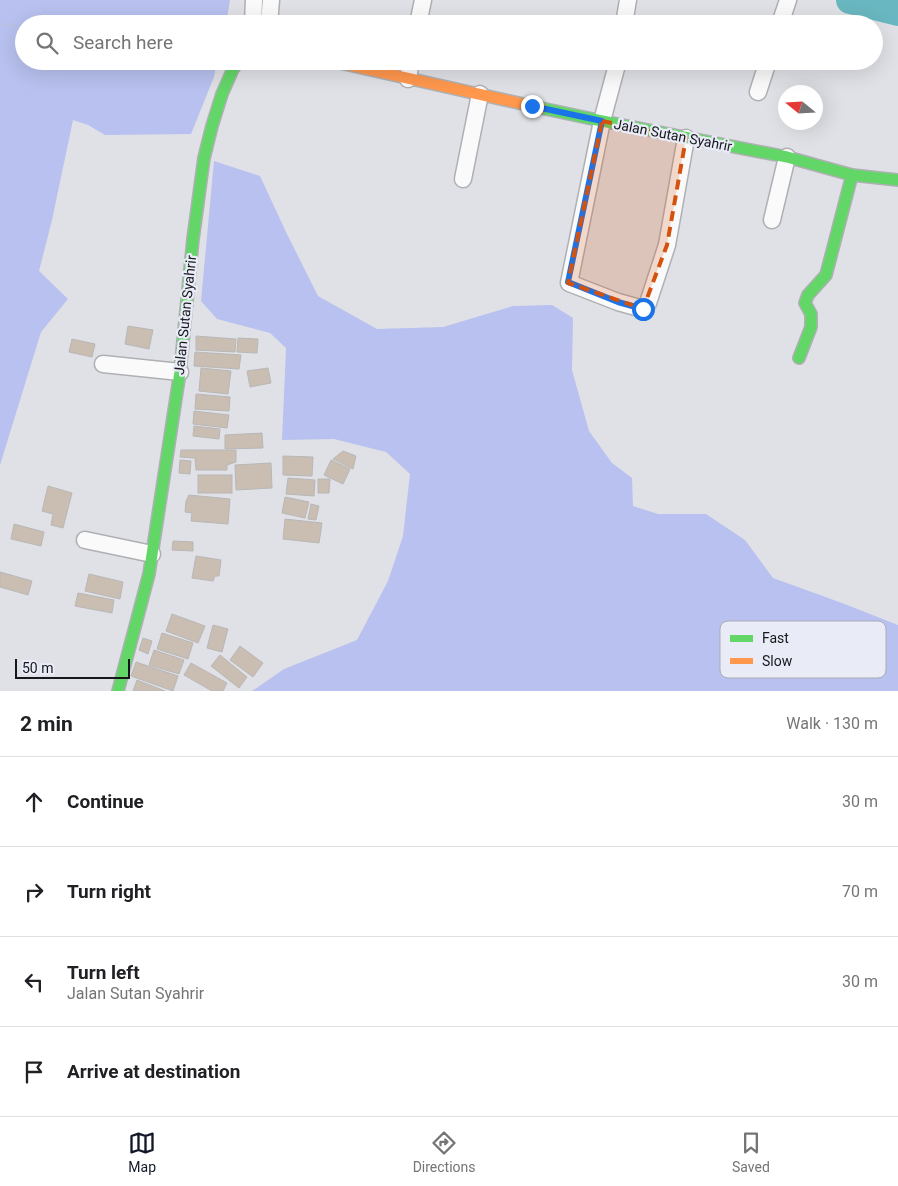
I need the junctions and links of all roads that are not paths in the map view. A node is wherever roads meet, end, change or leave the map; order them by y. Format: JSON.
{"nodes":[{"id":1,"x":254,"y":0,"type":"edge"},
{"id":2,"x":271,"y":0,"type":"edge"},
{"id":3,"x":423,"y":0,"type":"edge"},
{"id":4,"x":628,"y":0,"type":"edge"},
{"id":5,"x":788,"y":0,"type":"edge"},
{"id":6,"x":253,"y":15,"type":"edge"},
{"id":7,"x":270,"y":15,"type":"edge"},
{"id":8,"x":420,"y":15,"type":"edge"},
{"id":9,"x":626,"y":15,"type":"edge"},
{"id":10,"x":783,"y":15,"type":"edge"},
{"id":11,"x":233,"y":70,"type":"edge"},
{"id":12,"x":370,"y":70,"type":"edge"},
{"id":13,"x":410,"y":70,"type":"edge"},
{"id":14,"x":616,"y":70,"type":"edge"},
{"id":15,"x":765,"y":70,"type":"edge"},
{"id":16,"x":408,"y":79,"type":"junction"},
{"id":17,"x":758,"y":92,"type":"dead end"},
{"id":18,"x":480,"y":94,"type":"junction"},
{"id":19,"x":602,"y":121,"type":"junction"},
{"id":20,"x":686,"y":138,"type":"junction"},
{"id":21,"x":787,"y":157,"type":"junction"},
{"id":22,"x":852,"y":175,"type":"junction"},
{"id":23,"x":463,"y":179,"type":"dead end"},
{"id":24,"x":898,"y":180,"type":"edge"},
{"id":25,"x":772,"y":220,"type":"dead end"},
{"id":26,"x":799,"y":358,"type":"dead end"},
{"id":27,"x":103,"y":364,"type":"dead end"},
{"id":28,"x":180,"y":372,"type":"junction"},
{"id":29,"x":85,"y":540,"type":"dead end"},
{"id":30,"x":152,"y":554,"type":"junction"},
{"id":31,"x":118,"y":691,"type":"edge"}],
"edges":[{"from":1,"to":6,"type":"street"},
{"from":2,"to":7,"type":"street"},
{"from":3,"to":8,"type":"street"},
{"from":4,"to":9,"type":"street"},
{"from":5,"to":10,"type":"street"},
{"from":11,"to":28,"type":"street","name":"Jalan Sutan Syahrir"},
{"from":12,"to":16,"type":"street","name":"Jalan Sutan Syahrir"},
{"from":13,"to":16,"type":"street"},
{"from":14,"to":19,"type":"street"},
{"from":15,"to":17,"type":"street"},
{"from":16,"to":18,"type":"street","name":"Jalan Sutan Syahrir"},
{"from":18,"to":19,"type":"street","name":"Jalan Sutan Syahrir"},
{"from":18,"to":23,"type":"street"},
{"from":19,"to":20,"type":"street","name":"Jalan Sutan Syahrir"},
{"from":19,"to":20,"type":"street"},
{"from":20,"to":21,"type":"street","name":"Jalan Sutan Syahrir"},
{"from":21,"to":22,"type":"street","name":"Jalan Sutan Syahrir"},
{"from":21,"to":25,"type":"street"},
{"from":22,"to":24,"type":"street","name":"Jalan Sutan Syahrir"},
{"from":22,"to":26,"type":"street"},
{"from":27,"to":28,"type":"street"},
{"from":28,"to":30,"type":"street","name":"Jalan Sutan Syahrir"},
{"from":29,"to":30,"type":"street"},
{"from":30,"to":31,"type":"street","name":"Jalan Sutan Syahrir"}]}
